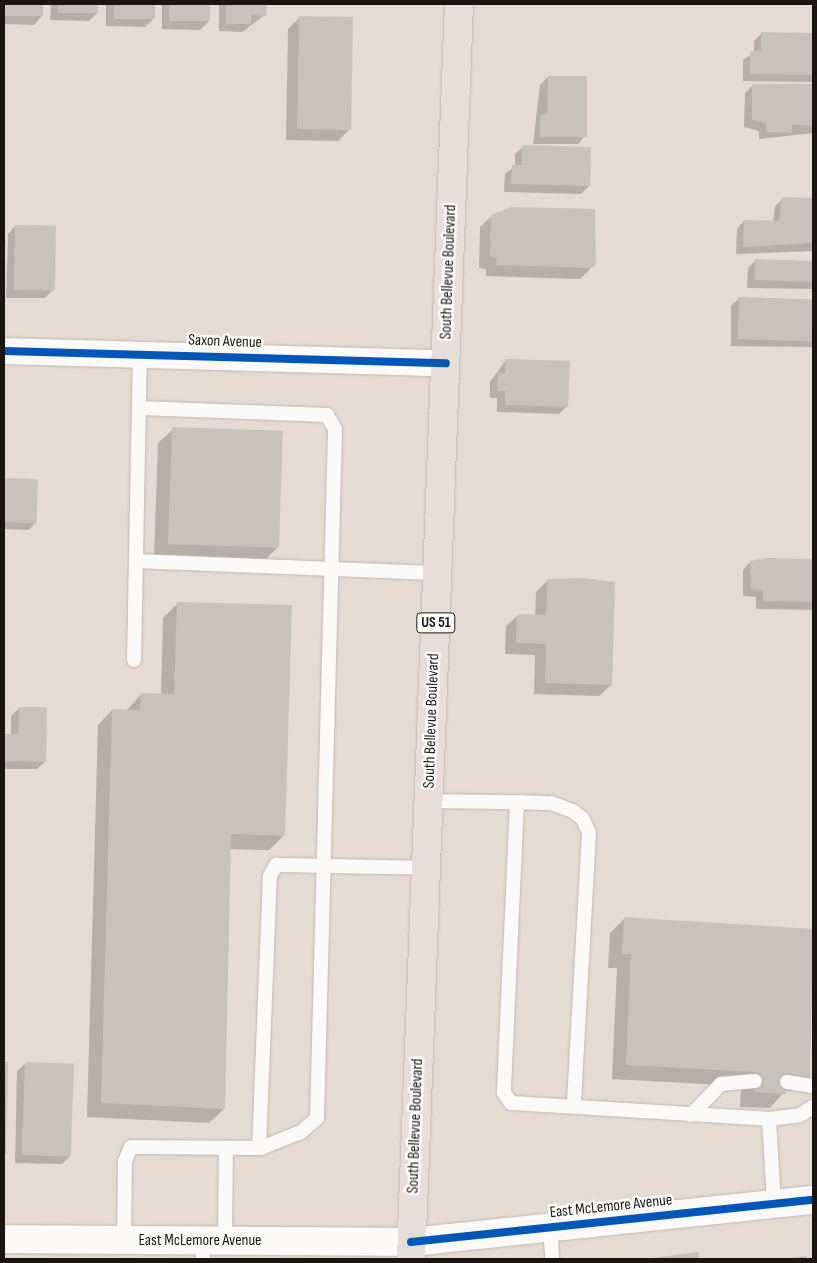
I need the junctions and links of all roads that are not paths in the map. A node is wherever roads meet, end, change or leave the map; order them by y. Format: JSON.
{"nodes":[{"id":1,"x":459,"y":4,"type":"edge"},
{"id":2,"x":4,"y":351,"type":"edge"},
{"id":3,"x":140,"y":354,"type":"junction"},
{"id":4,"x":446,"y":362,"type":"junction"},
{"id":5,"x":139,"y":408,"type":"junction"},
{"id":6,"x":136,"y":561,"type":"junction"},
{"id":7,"x":332,"y":568,"type":"junction"},
{"id":8,"x":438,"y":573,"type":"junction"},
{"id":9,"x":134,"y":660,"type":"dead end"},
{"id":10,"x":429,"y":801,"type":"junction"},
{"id":11,"x":517,"y":802,"type":"junction"},
{"id":12,"x":325,"y":864,"type":"junction"},
{"id":13,"x":426,"y":868,"type":"junction"},
{"id":14,"x":755,"y":1081,"type":"dead end"},
{"id":15,"x":786,"y":1082,"type":"dead end"},
{"id":16,"x":813,"y":1086,"type":"edge"},
{"id":17,"x":574,"y":1105,"type":"junction"},
{"id":18,"x":813,"y":1107,"type":"edge"},
{"id":19,"x":691,"y":1115,"type":"junction"},
{"id":20,"x":770,"y":1119,"type":"junction"},
{"id":21,"x":226,"y":1148,"type":"junction"},
{"id":22,"x":259,"y":1148,"type":"junction"},
{"id":23,"x":813,"y":1200,"type":"edge"},
{"id":24,"x":774,"y":1204,"type":"junction"},
{"id":25,"x":550,"y":1228,"type":"junction"},
{"id":26,"x":4,"y":1239,"type":"edge"},
{"id":27,"x":124,"y":1241,"type":"junction"},
{"id":28,"x":210,"y":1247,"type":"edge"},
{"id":29,"x":411,"y":1250,"type":"edge"},
{"id":30,"x":552,"y":1259,"type":"edge"}],
"edges":[{"from":1,"to":4,"type":"main road","name":"South Bellevue Boulevard","number":"US 51"},
{"from":2,"to":3,"type":"street","name":"Saxon Avenue"},
{"from":3,"to":4,"type":"street","name":"Saxon Avenue"},
{"from":3,"to":5,"type":"lane"},
{"from":4,"to":8,"type":"main road","name":"South Bellevue Boulevard","number":"US 51"},
{"from":5,"to":6,"type":"lane"},
{"from":5,"to":7,"type":"lane"},
{"from":6,"to":7,"type":"lane"},
{"from":6,"to":9,"type":"lane"},
{"from":7,"to":8,"type":"lane"},
{"from":7,"to":12,"type":"lane"},
{"from":8,"to":10,"type":"main road","name":"South Bellevue Boulevard","number":"US 51"},
{"from":10,"to":11,"type":"lane"},
{"from":10,"to":13,"type":"main road","name":"South Bellevue Boulevard","number":"US 51"},
{"from":11,"to":17,"type":"lane"},
{"from":11,"to":17,"type":"lane"},
{"from":12,"to":13,"type":"lane"},
{"from":12,"to":22,"type":"lane"},
{"from":12,"to":22,"type":"lane"},
{"from":13,"to":29,"type":"main road","name":"South Bellevue Boulevard","number":"US 51"},
{"from":14,"to":19,"type":"lane"},
{"from":15,"to":16,"type":"lane"},
{"from":17,"to":19,"type":"lane"},
{"from":18,"to":20,"type":"lane"},
{"from":19,"to":20,"type":"lane"},
{"from":20,"to":24,"type":"lane"},
{"from":21,"to":22,"type":"lane"},
{"from":21,"to":27,"type":"lane"},
{"from":21,"to":28,"type":"lane"},
{"from":23,"to":24,"type":"main road","name":"East McLemore Avenue"},
{"from":24,"to":25,"type":"main road","name":"East McLemore Avenue"},
{"from":25,"to":29,"type":"main road","name":"East McLemore Avenue"},
{"from":25,"to":30,"type":"lane"},
{"from":26,"to":27,"type":"main road","name":"East McLemore Avenue"},
{"from":27,"to":28,"type":"main road","name":"East McLemore Avenue"},
{"from":28,"to":29,"type":"main road","name":"East McLemore Avenue"}]}
